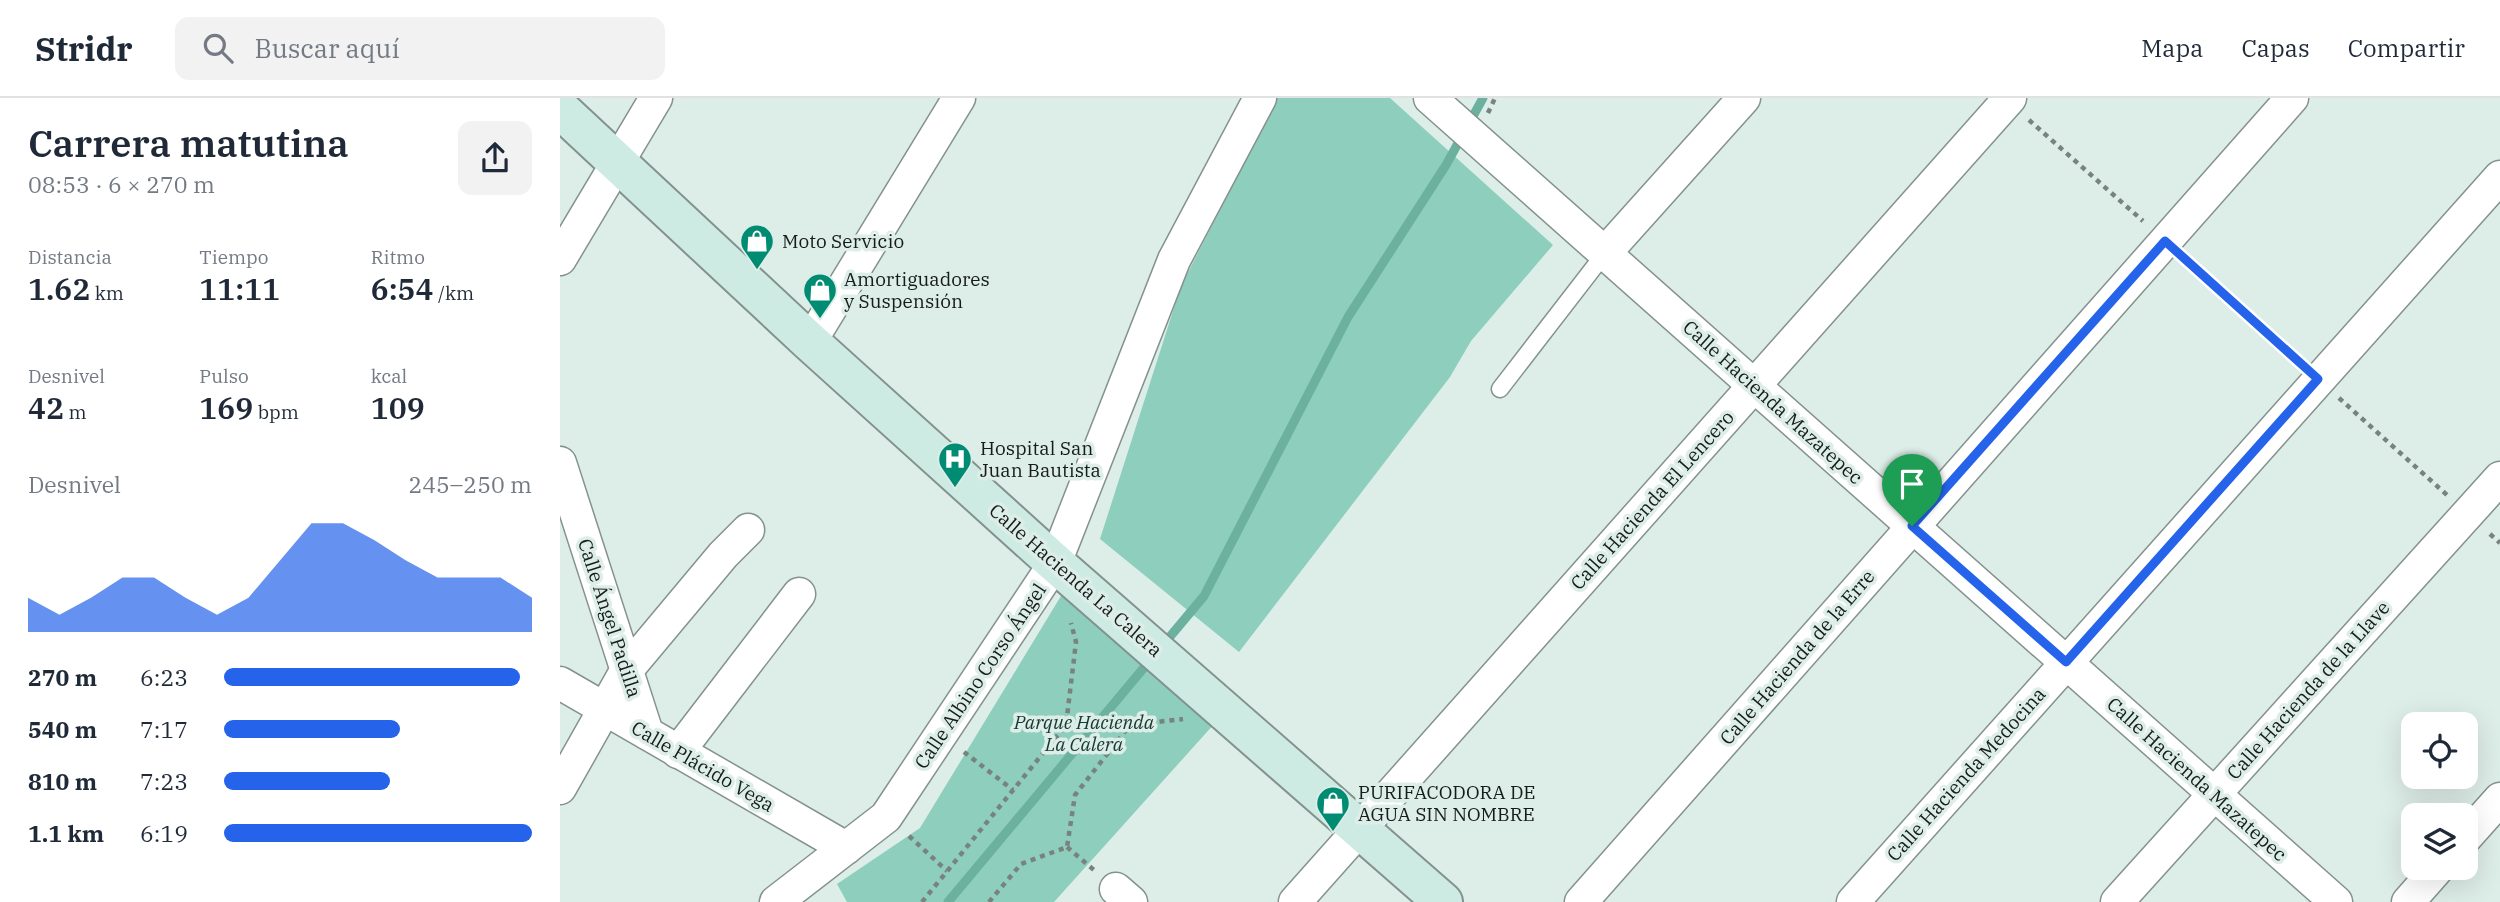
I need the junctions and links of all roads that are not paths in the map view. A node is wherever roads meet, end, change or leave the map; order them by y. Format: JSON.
{"nodes":[{"id":1,"x":656,"y":98,"type":"edge"},
{"id":2,"x":959,"y":98,"type":"edge"},
{"id":3,"x":1260,"y":98,"type":"edge"},
{"id":4,"x":1744,"y":98,"type":"edge"},
{"id":5,"x":2292,"y":98,"type":"edge"},
{"id":6,"x":2009,"y":99,"type":"edge"},
{"id":7,"x":1437,"y":104,"type":"edge"},
{"id":8,"x":560,"y":109,"type":"edge"},
{"id":9,"x":618,"y":162,"type":"junction"},
{"id":10,"x":2500,"y":177,"type":"edge"},
{"id":11,"x":1605,"y":253,"type":"junction"},
{"id":12,"x":560,"y":259,"type":"edge"},
{"id":13,"x":810,"y":342,"type":"junction"},
{"id":14,"x":1754,"y":386,"type":"junction"},
{"id":15,"x":1500,"y":389,"type":"dead end"},
{"id":16,"x":562,"y":474,"type":"edge"},
{"id":17,"x":2500,"y":478,"type":"edge"},
{"id":18,"x":1912,"y":526,"type":"junction"},
{"id":19,"x":748,"y":530,"type":"dead end"},
{"id":20,"x":1055,"y":563,"type":"junction"},
{"id":21,"x":799,"y":594,"type":"dead end"},
{"id":22,"x":2066,"y":662,"type":"junction"},
{"id":23,"x":626,"y":671,"type":"junction"},
{"id":24,"x":560,"y":683,"type":"edge"},
{"id":25,"x":604,"y":708,"type":"junction"},
{"id":26,"x":647,"y":733,"type":"junction"},
{"id":27,"x":678,"y":752,"type":"junction"},
{"id":28,"x":560,"y":788,"type":"edge"},
{"id":29,"x":2214,"y":794,"type":"junction"},
{"id":30,"x":2500,"y":799,"type":"edge"},
{"id":31,"x":2478,"y":824,"type":"edge"},
{"id":32,"x":1359,"y":829,"type":"junction"},
{"id":33,"x":846,"y":848,"type":"junction"},
{"id":34,"x":2427,"y":880,"type":"edge"},
{"id":35,"x":776,"y":902,"type":"edge"},
{"id":36,"x":1295,"y":902,"type":"edge"},
{"id":37,"x":1443,"y":902,"type":"edge"},
{"id":38,"x":1581,"y":902,"type":"edge"},
{"id":39,"x":1853,"y":902,"type":"edge"},
{"id":40,"x":2118,"y":902,"type":"edge"},
{"id":41,"x":2336,"y":902,"type":"edge"},
{"id":42,"x":2408,"y":902,"type":"edge"}],
"edges":[{"from":1,"to":9,"type":"street"},
{"from":2,"to":13,"type":"street"},
{"from":3,"to":20,"type":"street","name":"Calle Albino Corso Ángel"},
{"from":4,"to":11,"type":"street"},
{"from":5,"to":18,"type":"street","name":"Calle Hacienda de la Erre"},
{"from":6,"to":14,"type":"street","name":"Calle Hacienda El Lencero"},
{"from":7,"to":11,"type":"street","name":"Calle Hacienda Mazatepec"},
{"from":8,"to":9,"type":"street","name":"Calle Hacienda La Calera"},
{"from":9,"to":12,"type":"street"},
{"from":9,"to":13,"type":"street","name":"Calle Hacienda La Calera"},
{"from":10,"to":22,"type":"street","name":"Calle Hacienda Medocina"},
{"from":11,"to":14,"type":"street","name":"Calle Hacienda Mazatepec"},
{"from":11,"to":15,"type":"lane"},
{"from":13,"to":20,"type":"street","name":"Calle Hacienda La Calera"},
{"from":14,"to":18,"type":"street","name":"Calle Hacienda Mazatepec"},
{"from":14,"to":32,"type":"street","name":"Calle Hacienda El Lencero"},
{"from":16,"to":23,"type":"street","name":"Calle Ángel Padilla"},
{"from":17,"to":29,"type":"street","name":"Calle Hacienda de la Llave"},
{"from":18,"to":22,"type":"street","name":"Calle Hacienda Mazatepec"},
{"from":18,"to":38,"type":"street","name":"Calle Hacienda de la Erre"},
{"from":19,"to":23,"type":"street"},
{"from":20,"to":32,"type":"street","name":"Calle Hacienda La Calera"},
{"from":20,"to":33,"type":"street","name":"Calle Albino Corso Ángel"},
{"from":21,"to":27,"type":"street"},
{"from":22,"to":29,"type":"street","name":"Calle Hacienda Mazatepec"},
{"from":22,"to":39,"type":"street","name":"Calle Hacienda Medocina"},
{"from":23,"to":25,"type":"street"},
{"from":23,"to":26,"type":"street","name":"Calle Ángel Padilla"},
{"from":24,"to":25,"type":"street","name":"Calle Plácido Vega"},
{"from":25,"to":26,"type":"street","name":"Calle Plácido Vega"},
{"from":25,"to":28,"type":"street"},
{"from":26,"to":27,"type":"street","name":"Calle Plácido Vega"},
{"from":27,"to":33,"type":"street","name":"Calle Plácido Vega"},
{"from":29,"to":40,"type":"street","name":"Calle Hacienda de la Llave"},
{"from":29,"to":41,"type":"street","name":"Calle Hacienda Mazatepec"},
{"from":30,"to":31,"type":"street"},
{"from":32,"to":36,"type":"street","name":"Calle Hacienda El Lencero"},
{"from":32,"to":37,"type":"street","name":"Calle Hacienda La Calera"},
{"from":33,"to":35,"type":"street","name":"Calle Albino Corso Ángel"},
{"from":34,"to":42,"type":"street"}]}
